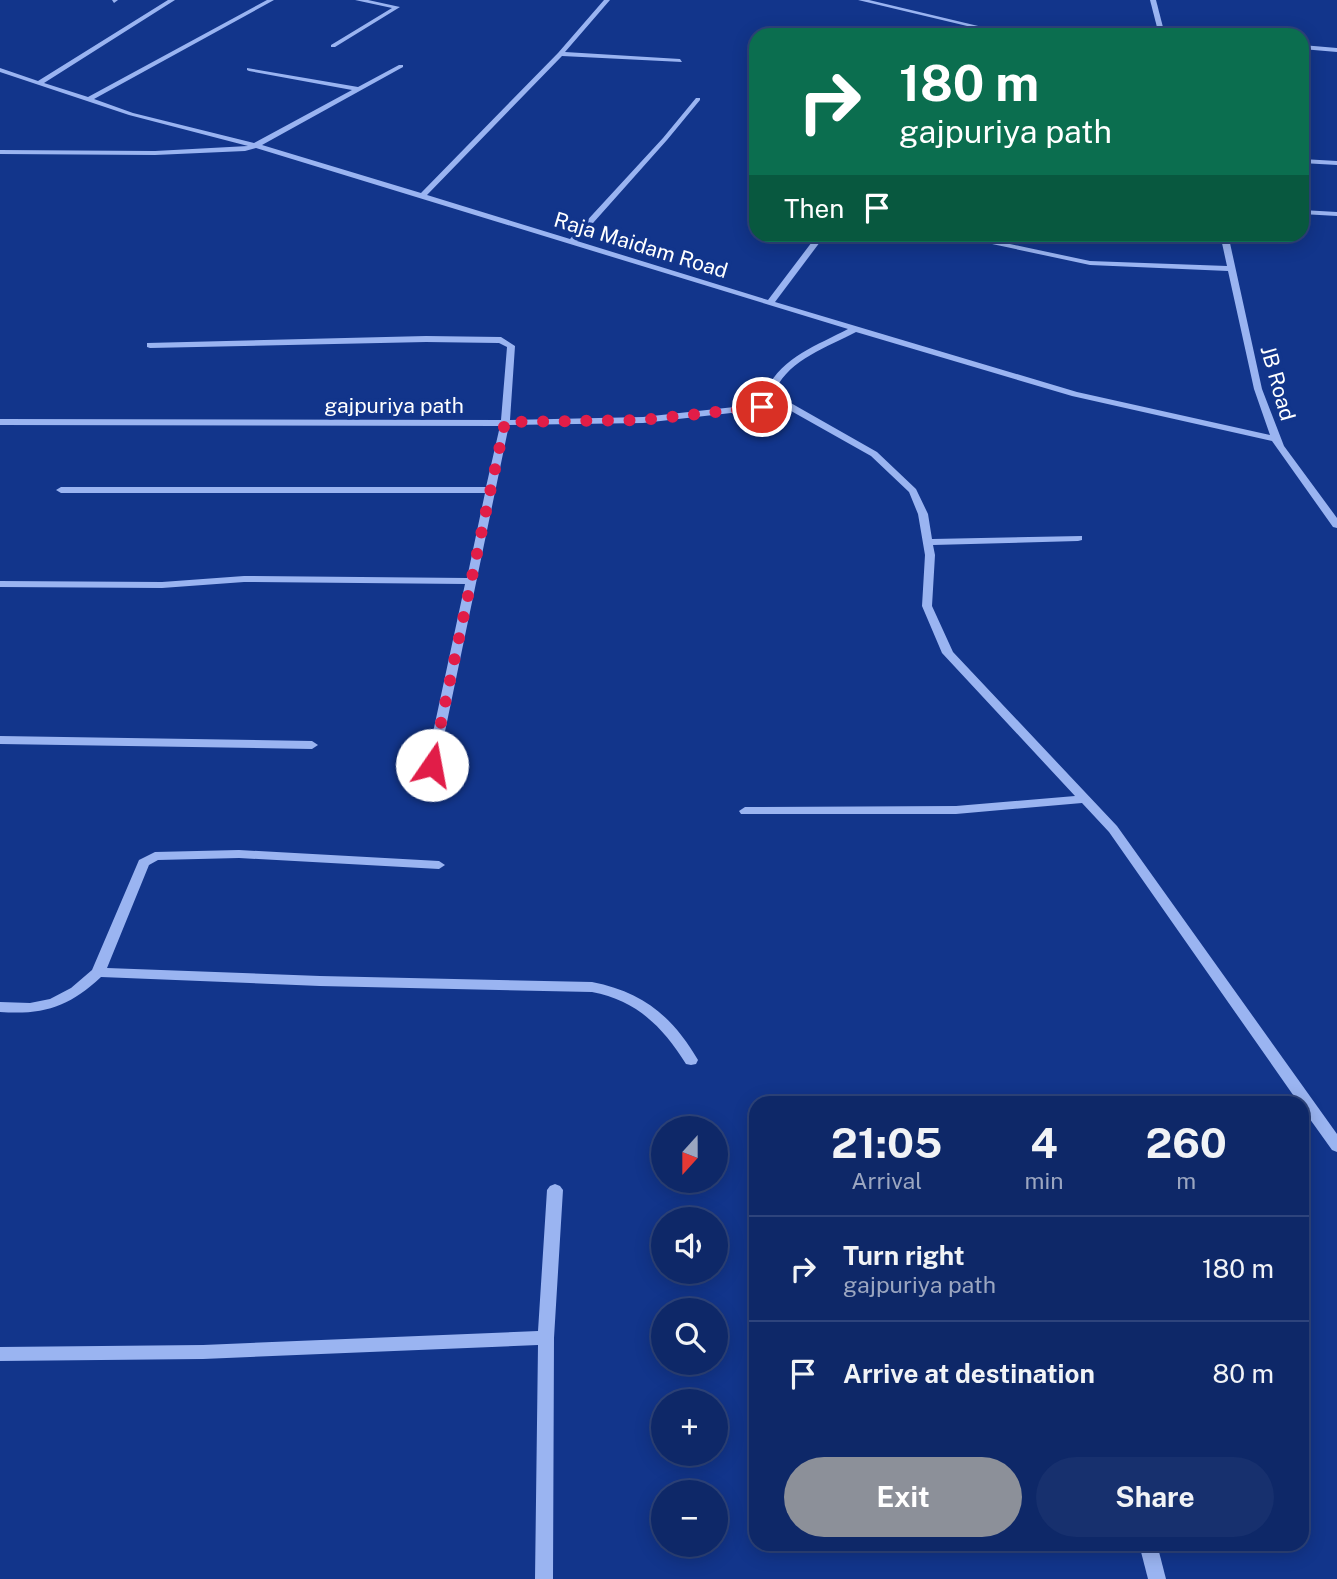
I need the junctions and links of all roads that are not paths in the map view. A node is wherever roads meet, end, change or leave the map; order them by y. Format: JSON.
{"nodes":[{"id":1,"x":172,"y":0,"type":"edge"},
{"id":2,"x":271,"y":0,"type":"edge"},
{"id":3,"x":358,"y":0,"type":"edge"},
{"id":4,"x":607,"y":0,"type":"edge"},
{"id":5,"x":861,"y":0,"type":"edge"},
{"id":6,"x":1153,"y":0,"type":"edge"},
{"id":7,"x":983,"y":28,"type":"edge"},
{"id":8,"x":1160,"y":28,"type":"edge"},
{"id":9,"x":333,"y":46,"type":"dead end"},
{"id":10,"x":1309,"y":48,"type":"edge"},
{"id":11,"x":1337,"y":50,"type":"edge"},
{"id":12,"x":560,"y":54,"type":"junction"},
{"id":13,"x":680,"y":61,"type":"dead end"},
{"id":14,"x":401,"y":66,"type":"dead end"},
{"id":15,"x":249,"y":69,"type":"dead end"},
{"id":16,"x":0,"y":70,"type":"edge"},
{"id":17,"x":39,"y":83,"type":"junction"},
{"id":18,"x":359,"y":89,"type":"junction"},
{"id":19,"x":698,"y":99,"type":"dead end"},
{"id":20,"x":89,"y":100,"type":"junction"},
{"id":21,"x":256,"y":145,"type":"junction"},
{"id":22,"x":0,"y":152,"type":"edge"},
{"id":23,"x":1309,"y":161,"type":"edge"},
{"id":24,"x":1337,"y":163,"type":"edge"},
{"id":25,"x":422,"y":196,"type":"junction"},
{"id":26,"x":1309,"y":212,"type":"edge"},
{"id":27,"x":1337,"y":214,"type":"edge"},
{"id":28,"x":572,"y":242,"type":"junction"},
{"id":29,"x":816,"y":242,"type":"edge"},
{"id":30,"x":987,"y":242,"type":"edge"},
{"id":31,"x":1225,"y":242,"type":"edge"},
{"id":32,"x":1230,"y":269,"type":"junction"},
{"id":33,"x":771,"y":302,"type":"junction"},
{"id":34,"x":855,"y":329,"type":"junction"},
{"id":35,"x":150,"y":345,"type":"dead end"},
{"id":36,"x":786,"y":404,"type":"junction"},
{"id":37,"x":0,"y":422,"type":"edge"},
{"id":38,"x":505,"y":422,"type":"junction"},
{"id":39,"x":1277,"y":439,"type":"junction"},
{"id":40,"x":61,"y":490,"type":"dead end"},
{"id":41,"x":490,"y":490,"type":"junction"},
{"id":42,"x":1337,"y":525,"type":"edge"},
{"id":43,"x":1078,"y":538,"type":"dead end"},
{"id":44,"x":928,"y":542,"type":"junction"},
{"id":45,"x":470,"y":581,"type":"junction"},
{"id":46,"x":0,"y":584,"type":"edge"},
{"id":47,"x":0,"y":740,"type":"edge"},
{"id":48,"x":312,"y":746,"type":"dead end"},
{"id":49,"x":432,"y":765,"type":"dead end"},
{"id":50,"x":1084,"y":799,"type":"junction"},
{"id":51,"x":745,"y":811,"type":"dead end"},
{"id":52,"x":439,"y":865,"type":"dead end"},
{"id":53,"x":98,"y":972,"type":"junction"},
{"id":54,"x":0,"y":1007,"type":"edge"},
{"id":55,"x":691,"y":1060,"type":"dead end"},
{"id":56,"x":1302,"y":1096,"type":"edge"},
{"id":57,"x":1309,"y":1106,"type":"edge"},
{"id":58,"x":1337,"y":1146,"type":"edge"},
{"id":59,"x":555,"y":1190,"type":"dead end"},
{"id":60,"x":546,"y":1338,"type":"junction"},
{"id":61,"x":0,"y":1354,"type":"edge"},
{"id":62,"x":1149,"y":1551,"type":"edge"},
{"id":63,"x":544,"y":1579,"type":"edge"},
{"id":64,"x":1157,"y":1579,"type":"edge"}],
"edges":[{"from":1,"to":17,"type":"street"},
{"from":2,"to":20,"type":"street"},
{"from":3,"to":9,"type":"street"},
{"from":4,"to":12,"type":"street"},
{"from":5,"to":7,"type":"street"},
{"from":6,"to":8,"type":"street"},
{"from":10,"to":11,"type":"street"},
{"from":12,"to":13,"type":"street"},
{"from":12,"to":25,"type":"street"},
{"from":14,"to":18,"type":"street"},
{"from":15,"to":18,"type":"street"},
{"from":16,"to":17,"type":"street","name":"Raja Maidam Road"},
{"from":17,"to":20,"type":"street","name":"Raja Maidam Road"},
{"from":18,"to":21,"type":"street"},
{"from":19,"to":28,"type":"street"},
{"from":20,"to":21,"type":"street","name":"Raja Maidam Road"},
{"from":21,"to":22,"type":"street"},
{"from":21,"to":25,"type":"street","name":"Raja Maidam Road"},
{"from":23,"to":24,"type":"street"},
{"from":25,"to":28,"type":"street","name":"Raja Maidam Road"},
{"from":26,"to":27,"type":"street"},
{"from":28,"to":33,"type":"street","name":"Raja Maidam Road"},
{"from":29,"to":33,"type":"street"},
{"from":30,"to":32,"type":"street"},
{"from":31,"to":32,"type":"street","name":"JB Road"},
{"from":32,"to":39,"type":"street","name":"JB Road"},
{"from":33,"to":34,"type":"street","name":"Raja Maidam Road"},
{"from":34,"to":36,"type":"street"},
{"from":34,"to":39,"type":"street","name":"Raja Maidam Road"},
{"from":35,"to":38,"type":"street"},
{"from":36,"to":38,"type":"street","name":"gajpuriya path"},
{"from":36,"to":44,"type":"street"},
{"from":37,"to":38,"type":"street","name":"gajpuriya path"},
{"from":38,"to":41,"type":"street"},
{"from":39,"to":42,"type":"street","name":"JB Road"},
{"from":40,"to":41,"type":"street"},
{"from":41,"to":45,"type":"street"},
{"from":43,"to":44,"type":"street"},
{"from":44,"to":50,"type":"street"},
{"from":45,"to":46,"type":"street"},
{"from":45,"to":49,"type":"street"},
{"from":47,"to":48,"type":"street"},
{"from":50,"to":51,"type":"street"},
{"from":50,"to":56,"type":"street"},
{"from":52,"to":53,"type":"street"},
{"from":53,"to":54,"type":"street"},
{"from":53,"to":55,"type":"street"},
{"from":57,"to":58,"type":"street"},
{"from":59,"to":60,"type":"street"},
{"from":60,"to":61,"type":"street"},
{"from":60,"to":63,"type":"street"},
{"from":62,"to":64,"type":"street"}]}
